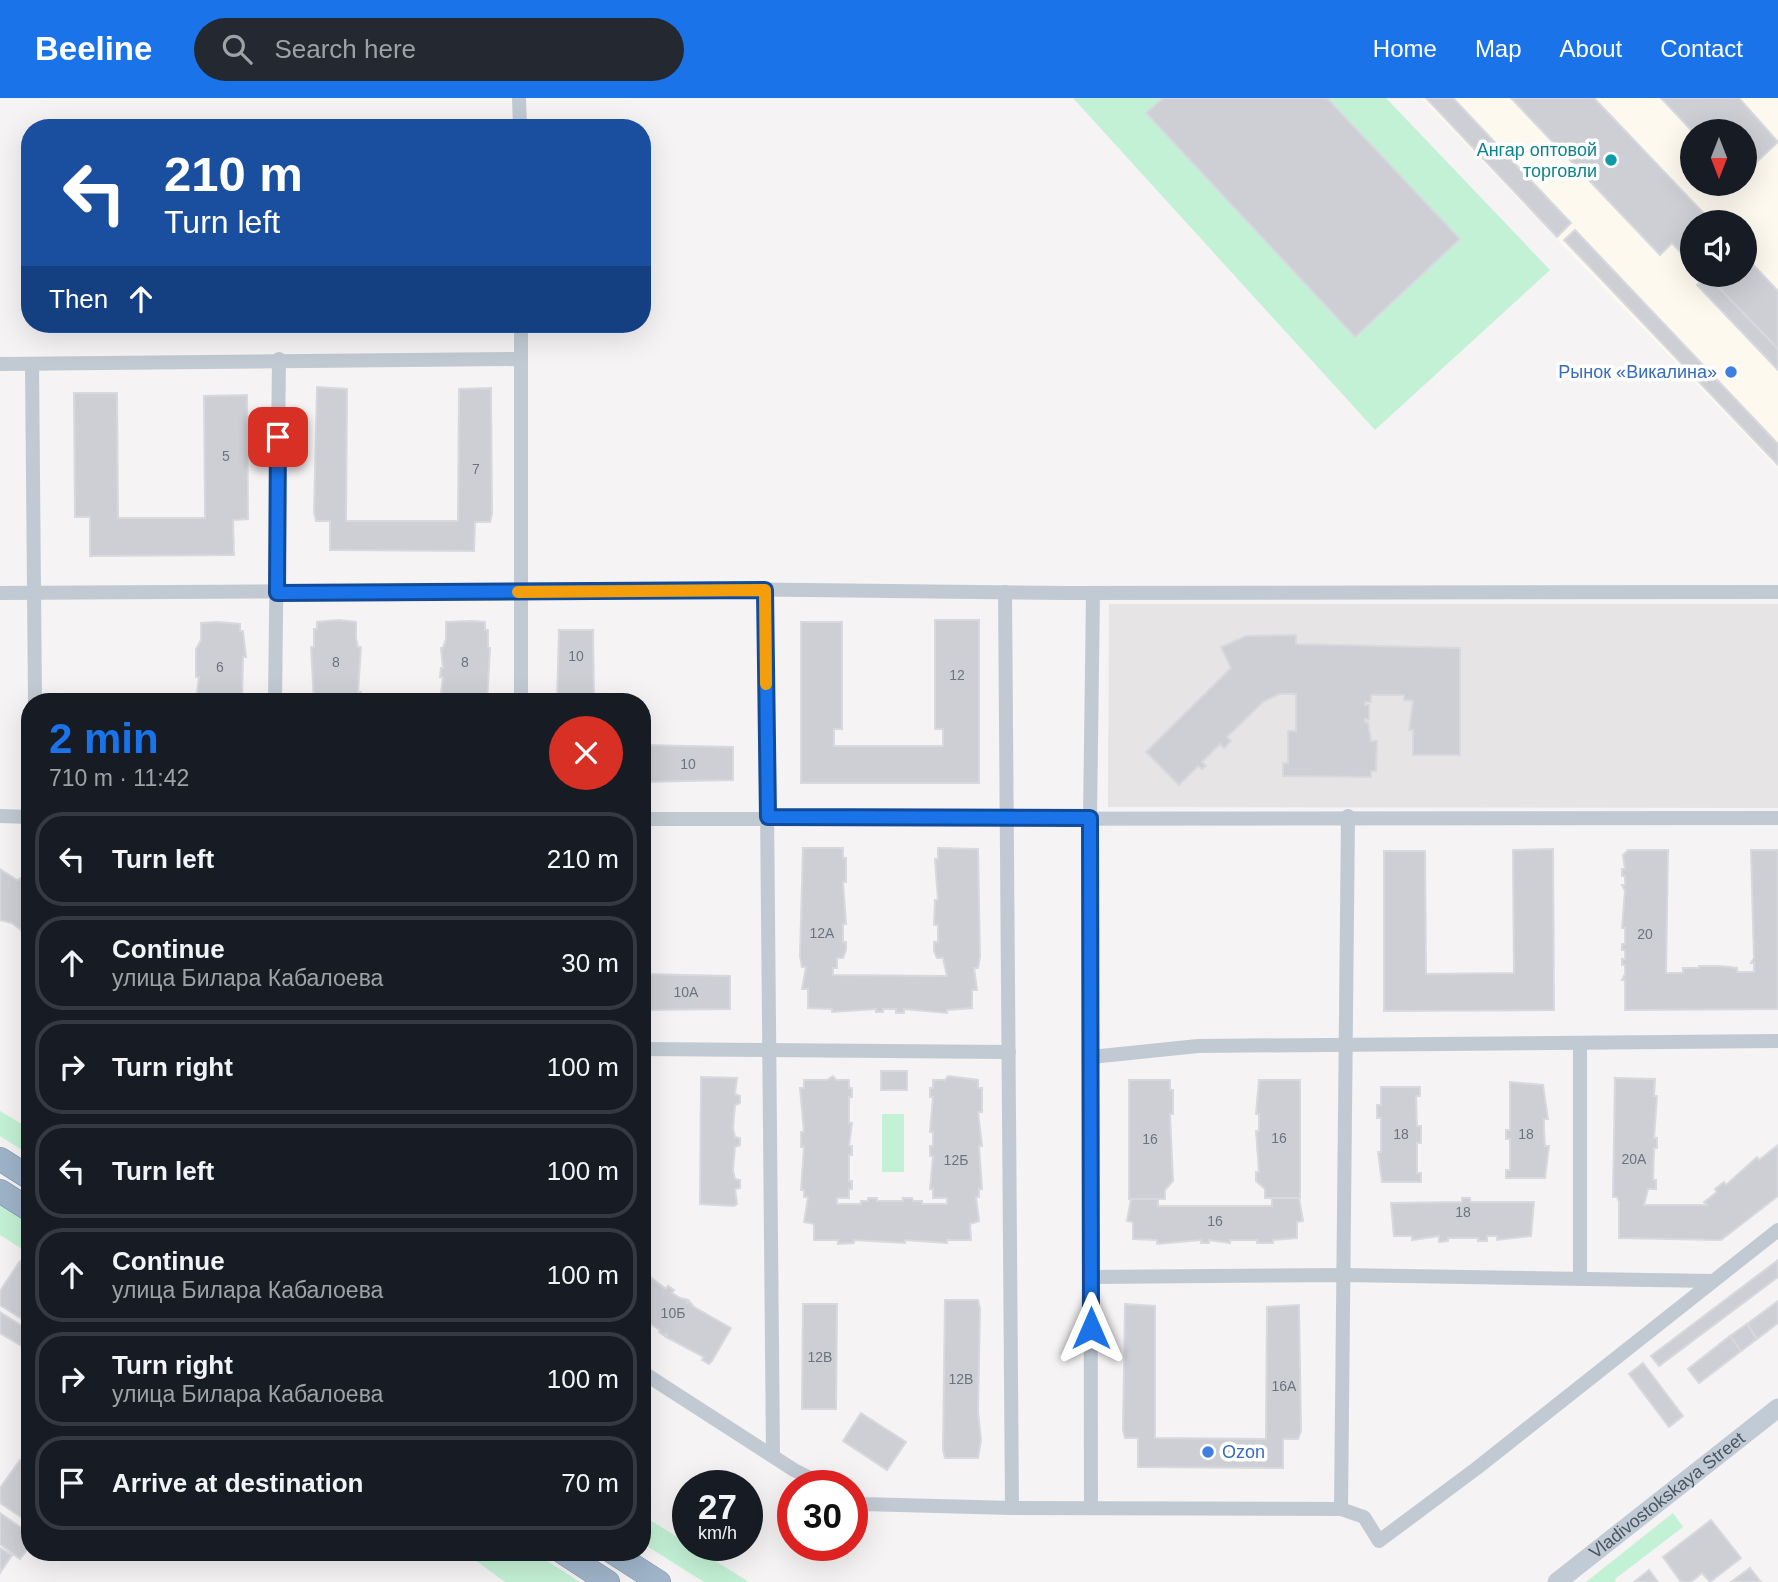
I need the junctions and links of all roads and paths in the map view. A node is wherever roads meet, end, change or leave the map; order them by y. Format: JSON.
{"nodes":[{"id":1,"x":519,"y":98,"type":"edge"},
{"id":2,"x":520,"y":119,"type":"edge"},
{"id":3,"x":521,"y":333,"type":"edge"},
{"id":4,"x":279,"y":359,"type":"junction"},
{"id":5,"x":521,"y":359,"type":"junction"},
{"id":6,"x":0,"y":364,"type":"edge"},
{"id":7,"x":32,"y":364,"type":"junction"},
{"id":8,"x":765,"y":590,"type":"junction"},
{"id":9,"x":33,"y":592,"type":"junction"},
{"id":10,"x":520,"y":592,"type":"junction"},
{"id":11,"x":1005,"y":592,"type":"junction"},
{"id":12,"x":1778,"y":592,"type":"edge"},
{"id":13,"x":0,"y":593,"type":"edge"},
{"id":14,"x":277,"y":593,"type":"junction"},
{"id":15,"x":1093,"y":593,"type":"junction"},
{"id":16,"x":35,"y":693,"type":"edge"},
{"id":17,"x":275,"y":693,"type":"edge"},
{"id":18,"x":521,"y":693,"type":"edge"},
{"id":19,"x":0,"y":816,"type":"edge"},
{"id":20,"x":1348,"y":816,"type":"junction"},
{"id":21,"x":21,"y":817,"type":"edge"},
{"id":22,"x":768,"y":817,"type":"junction"},
{"id":23,"x":1090,"y":818,"type":"junction"},
{"id":24,"x":1778,"y":818,"type":"edge"},
{"id":25,"x":651,"y":819,"type":"edge"},
{"id":26,"x":1007,"y":819,"type":"junction"},
{"id":27,"x":1778,"y":1041,"type":"edge"},
{"id":28,"x":1580,"y":1044,"type":"junction"},
{"id":29,"x":1346,"y":1046,"type":"junction"},
{"id":30,"x":651,"y":1049,"type":"edge"},
{"id":31,"x":768,"y":1050,"type":"junction"},
{"id":32,"x":1009,"y":1052,"type":"junction"},
{"id":33,"x":1091,"y":1057,"type":"junction"},
{"id":34,"x":0,"y":1159,"type":"edge"},
{"id":35,"x":21,"y":1172,"type":"edge"},
{"id":36,"x":0,"y":1191,"type":"edge"},
{"id":37,"x":21,"y":1204,"type":"edge"},
{"id":38,"x":1778,"y":1230,"type":"edge"},
{"id":39,"x":1344,"y":1275,"type":"junction"},
{"id":40,"x":1091,"y":1277,"type":"junction"},
{"id":41,"x":1580,"y":1279,"type":"junction"},
{"id":42,"x":1713,"y":1281,"type":"junction"},
{"id":43,"x":651,"y":1378,"type":"edge"},
{"id":44,"x":1778,"y":1408,"type":"edge"},
{"id":45,"x":773,"y":1456,"type":"junction"},
{"id":46,"x":798,"y":1470,"type":"edge"},
{"id":47,"x":868,"y":1504,"type":"edge"},
{"id":48,"x":1012,"y":1508,"type":"junction"},
{"id":49,"x":1091,"y":1508,"type":"junction"},
{"id":50,"x":1341,"y":1509,"type":"junction"},
{"id":51,"x":576,"y":1561,"type":"edge"},
{"id":52,"x":626,"y":1561,"type":"edge"},
{"id":53,"x":608,"y":1582,"type":"edge"},
{"id":54,"x":659,"y":1582,"type":"edge"},
{"id":55,"x":1557,"y":1582,"type":"edge"}],
"edges":[{"from":1,"to":2,"type":"street"},
{"from":3,"to":5,"type":"street"},
{"from":4,"to":5,"type":"street"},
{"from":4,"to":7,"type":"street"},
{"from":4,"to":14,"type":"street"},
{"from":5,"to":10,"type":"street"},
{"from":6,"to":7,"type":"street"},
{"from":7,"to":9,"type":"street"},
{"from":8,"to":10,"type":"street"},
{"from":8,"to":11,"type":"street"},
{"from":8,"to":22,"type":"street"},
{"from":9,"to":13,"type":"street"},
{"from":9,"to":14,"type":"street"},
{"from":9,"to":16,"type":"street"},
{"from":10,"to":14,"type":"street"},
{"from":10,"to":18,"type":"street"},
{"from":11,"to":15,"type":"street"},
{"from":11,"to":26,"type":"street"},
{"from":12,"to":15,"type":"street"},
{"from":14,"to":17,"type":"street"},
{"from":15,"to":23,"type":"street"},
{"from":19,"to":21,"type":"street"},
{"from":20,"to":23,"type":"street"},
{"from":20,"to":24,"type":"street"},
{"from":20,"to":29,"type":"street"},
{"from":22,"to":25,"type":"street"},
{"from":22,"to":26,"type":"street"},
{"from":22,"to":31,"type":"street"},
{"from":23,"to":26,"type":"street"},
{"from":23,"to":33,"type":"street"},
{"from":26,"to":32,"type":"street"},
{"from":27,"to":28,"type":"street"},
{"from":28,"to":29,"type":"street"},
{"from":28,"to":41,"type":"street"},
{"from":29,"to":33,"type":"street"},
{"from":29,"to":39,"type":"street"},
{"from":30,"to":31,"type":"street"},
{"from":31,"to":32,"type":"street"},
{"from":31,"to":45,"type":"street"},
{"from":32,"to":48,"type":"street"},
{"from":33,"to":40,"type":"street"},
{"from":34,"to":35,"type":"highway"},
{"from":36,"to":37,"type":"highway"},
{"from":38,"to":42,"type":"street"},
{"from":39,"to":40,"type":"street"},
{"from":39,"to":41,"type":"street"},
{"from":39,"to":50,"type":"street"},
{"from":40,"to":49,"type":"street"},
{"from":41,"to":42,"type":"street"},
{"from":42,"to":50,"type":"street"},
{"from":43,"to":45,"type":"street"},
{"from":44,"to":55,"type":"main road","name":"Vladivostokskaya Street"},
{"from":45,"to":46,"type":"street"},
{"from":47,"to":48,"type":"street"},
{"from":48,"to":49,"type":"street"},
{"from":49,"to":50,"type":"street"},
{"from":51,"to":53,"type":"highway"},
{"from":52,"to":54,"type":"highway"}]}
